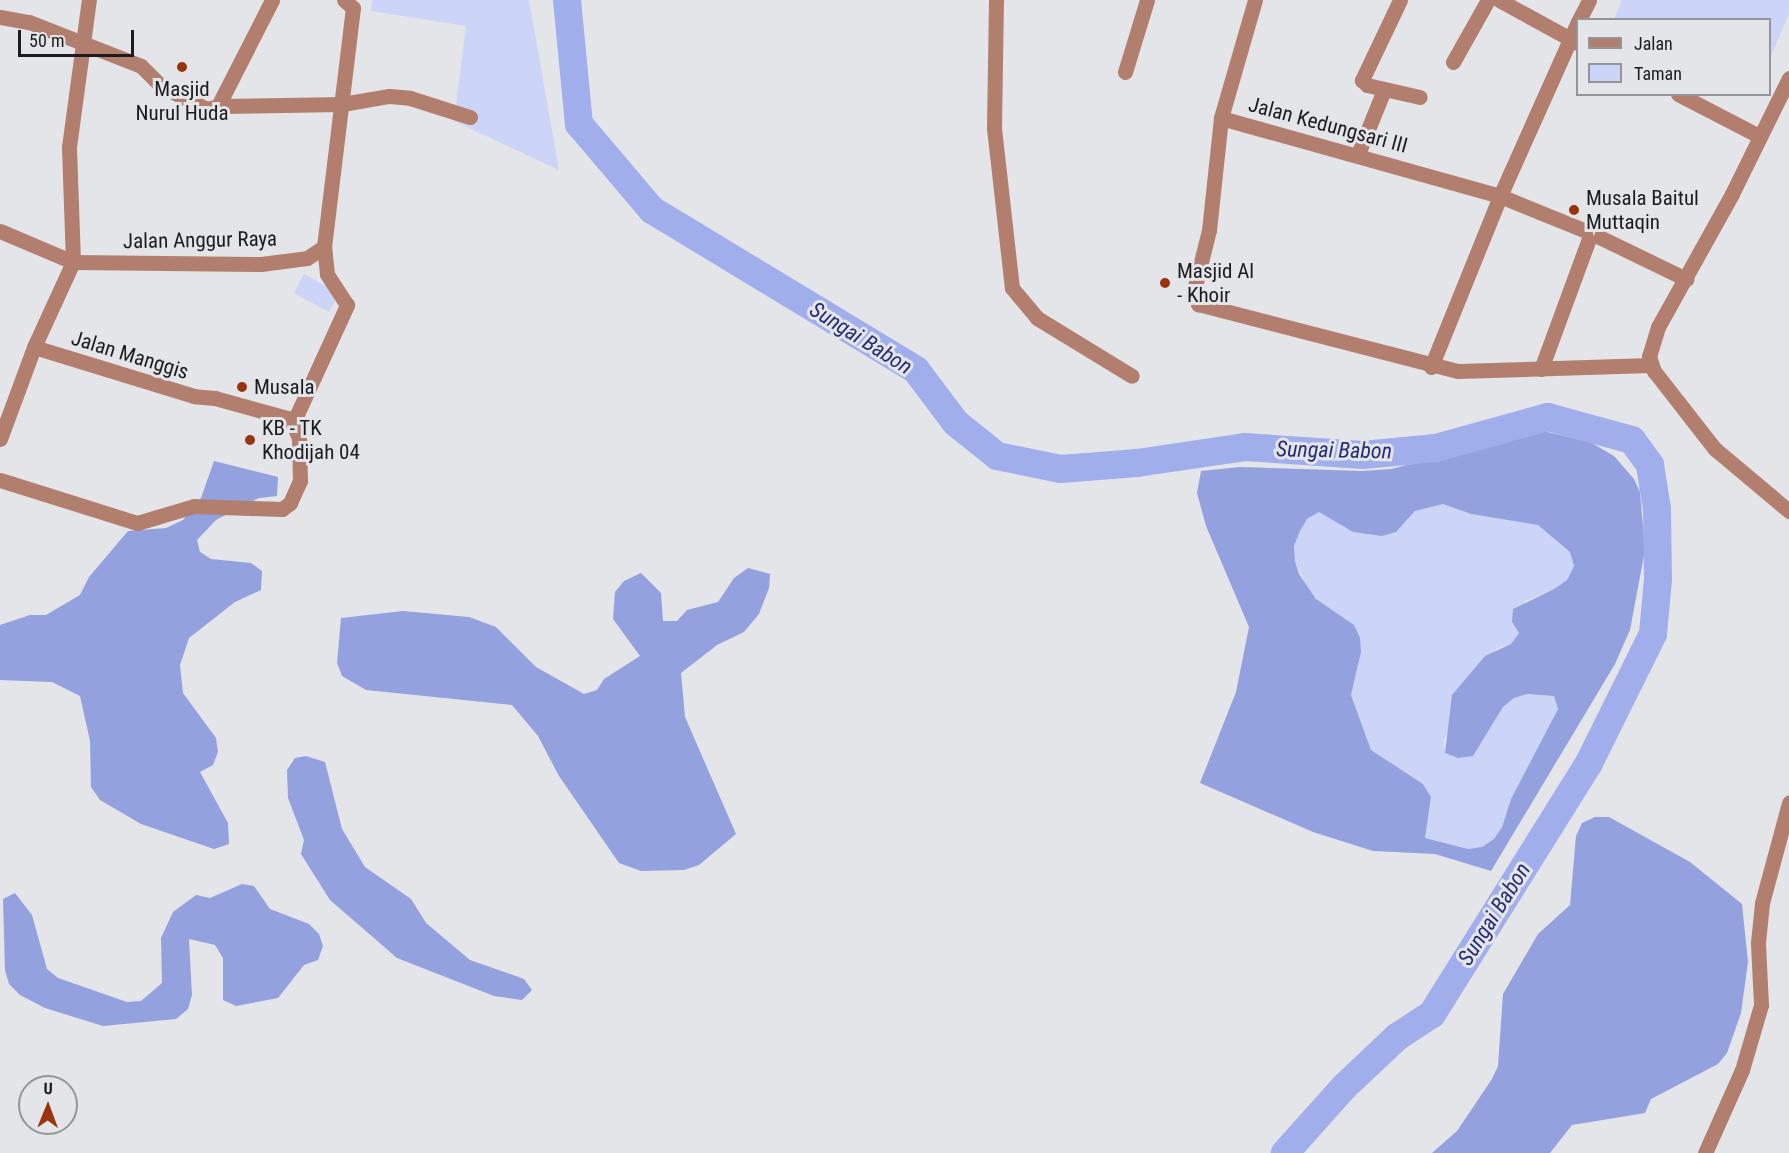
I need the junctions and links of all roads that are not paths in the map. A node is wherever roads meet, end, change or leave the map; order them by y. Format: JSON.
{"nodes":[{"id":1,"x":272,"y":0,"type":"edge"},
{"id":2,"x":344,"y":0,"type":"edge"},
{"id":3,"x":996,"y":0,"type":"edge"},
{"id":4,"x":1147,"y":0,"type":"edge"},
{"id":5,"x":1255,"y":0,"type":"edge"},
{"id":6,"x":1400,"y":0,"type":"edge"},
{"id":7,"x":1488,"y":0,"type":"edge"},
{"id":8,"x":1499,"y":0,"type":"edge"},
{"id":9,"x":1589,"y":0,"type":"edge"},
{"id":10,"x":91,"y":1,"type":"edge"},
{"id":11,"x":0,"y":17,"type":"edge"},
{"id":12,"x":1580,"y":18,"type":"edge"},
{"id":13,"x":1573,"y":40,"type":"edge"},
{"id":14,"x":82,"y":41,"type":"junction"},
{"id":15,"x":1453,"y":62,"type":"dead end"},
{"id":16,"x":1125,"y":72,"type":"dead end"},
{"id":17,"x":1789,"y":78,"type":"edge"},
{"id":18,"x":1384,"y":90,"type":"junction"},
{"id":19,"x":1682,"y":96,"type":"edge"},
{"id":20,"x":1420,"y":98,"type":"dead end"},
{"id":21,"x":342,"y":104,"type":"junction"},
{"id":22,"x":218,"y":106,"type":"junction"},
{"id":23,"x":470,"y":117,"type":"dead end"},
{"id":24,"x":1221,"y":118,"type":"junction"},
{"id":25,"x":1759,"y":136,"type":"junction"},
{"id":26,"x":1358,"y":154,"type":"junction"},
{"id":27,"x":1500,"y":196,"type":"junction"},
{"id":28,"x":0,"y":231,"type":"edge"},
{"id":29,"x":1591,"y":233,"type":"junction"},
{"id":30,"x":324,"y":247,"type":"junction"},
{"id":31,"x":73,"y":262,"type":"junction"},
{"id":32,"x":1686,"y":279,"type":"junction"},
{"id":33,"x":34,"y":347,"type":"junction"},
{"id":34,"x":1651,"y":365,"type":"junction"},
{"id":35,"x":1431,"y":367,"type":"junction"},
{"id":36,"x":1541,"y":369,"type":"junction"},
{"id":37,"x":1132,"y":376,"type":"dead end"},
{"id":38,"x":294,"y":422,"type":"junction"},
{"id":39,"x":0,"y":440,"type":"edge"},
{"id":40,"x":0,"y":480,"type":"edge"},
{"id":41,"x":1789,"y":511,"type":"edge"},
{"id":42,"x":1789,"y":803,"type":"edge"},
{"id":43,"x":1705,"y":1153,"type":"edge"}],
"edges":[{"from":1,"to":22,"type":"street"},
{"from":2,"to":21,"type":"street"},
{"from":3,"to":37,"type":"street"},
{"from":4,"to":16,"type":"street"},
{"from":5,"to":24,"type":"street"},
{"from":6,"to":18,"type":"street"},
{"from":7,"to":15,"type":"street"},
{"from":8,"to":13,"type":"street"},
{"from":9,"to":12,"type":"street"},
{"from":10,"to":14,"type":"street"},
{"from":11,"to":14,"type":"street"},
{"from":13,"to":27,"type":"street"},
{"from":14,"to":22,"type":"street"},
{"from":14,"to":31,"type":"street"},
{"from":17,"to":25,"type":"street"},
{"from":18,"to":20,"type":"street"},
{"from":18,"to":26,"type":"street"},
{"from":19,"to":25,"type":"street"},
{"from":21,"to":22,"type":"street"},
{"from":21,"to":23,"type":"street"},
{"from":21,"to":30,"type":"street"},
{"from":24,"to":26,"type":"street","name":"Jalan Kedungsari III"},
{"from":24,"to":35,"type":"street"},
{"from":25,"to":32,"type":"street"},
{"from":26,"to":27,"type":"street","name":"Jalan Kedungsari III"},
{"from":27,"to":29,"type":"street","name":"Jalan Kedungsari III"},
{"from":27,"to":35,"type":"street"},
{"from":28,"to":31,"type":"street"},
{"from":29,"to":32,"type":"street","name":"Jalan Kedungsari III"},
{"from":29,"to":36,"type":"street"},
{"from":30,"to":31,"type":"street","name":"Jalan Anggur Raya"},
{"from":30,"to":38,"type":"street"},
{"from":31,"to":33,"type":"street"},
{"from":32,"to":34,"type":"street"},
{"from":33,"to":38,"type":"street","name":"Jalan Manggis"},
{"from":33,"to":39,"type":"street"},
{"from":34,"to":36,"type":"street"},
{"from":34,"to":41,"type":"street"},
{"from":35,"to":36,"type":"street"},
{"from":38,"to":40,"type":"street"},
{"from":42,"to":43,"type":"street"}]}
